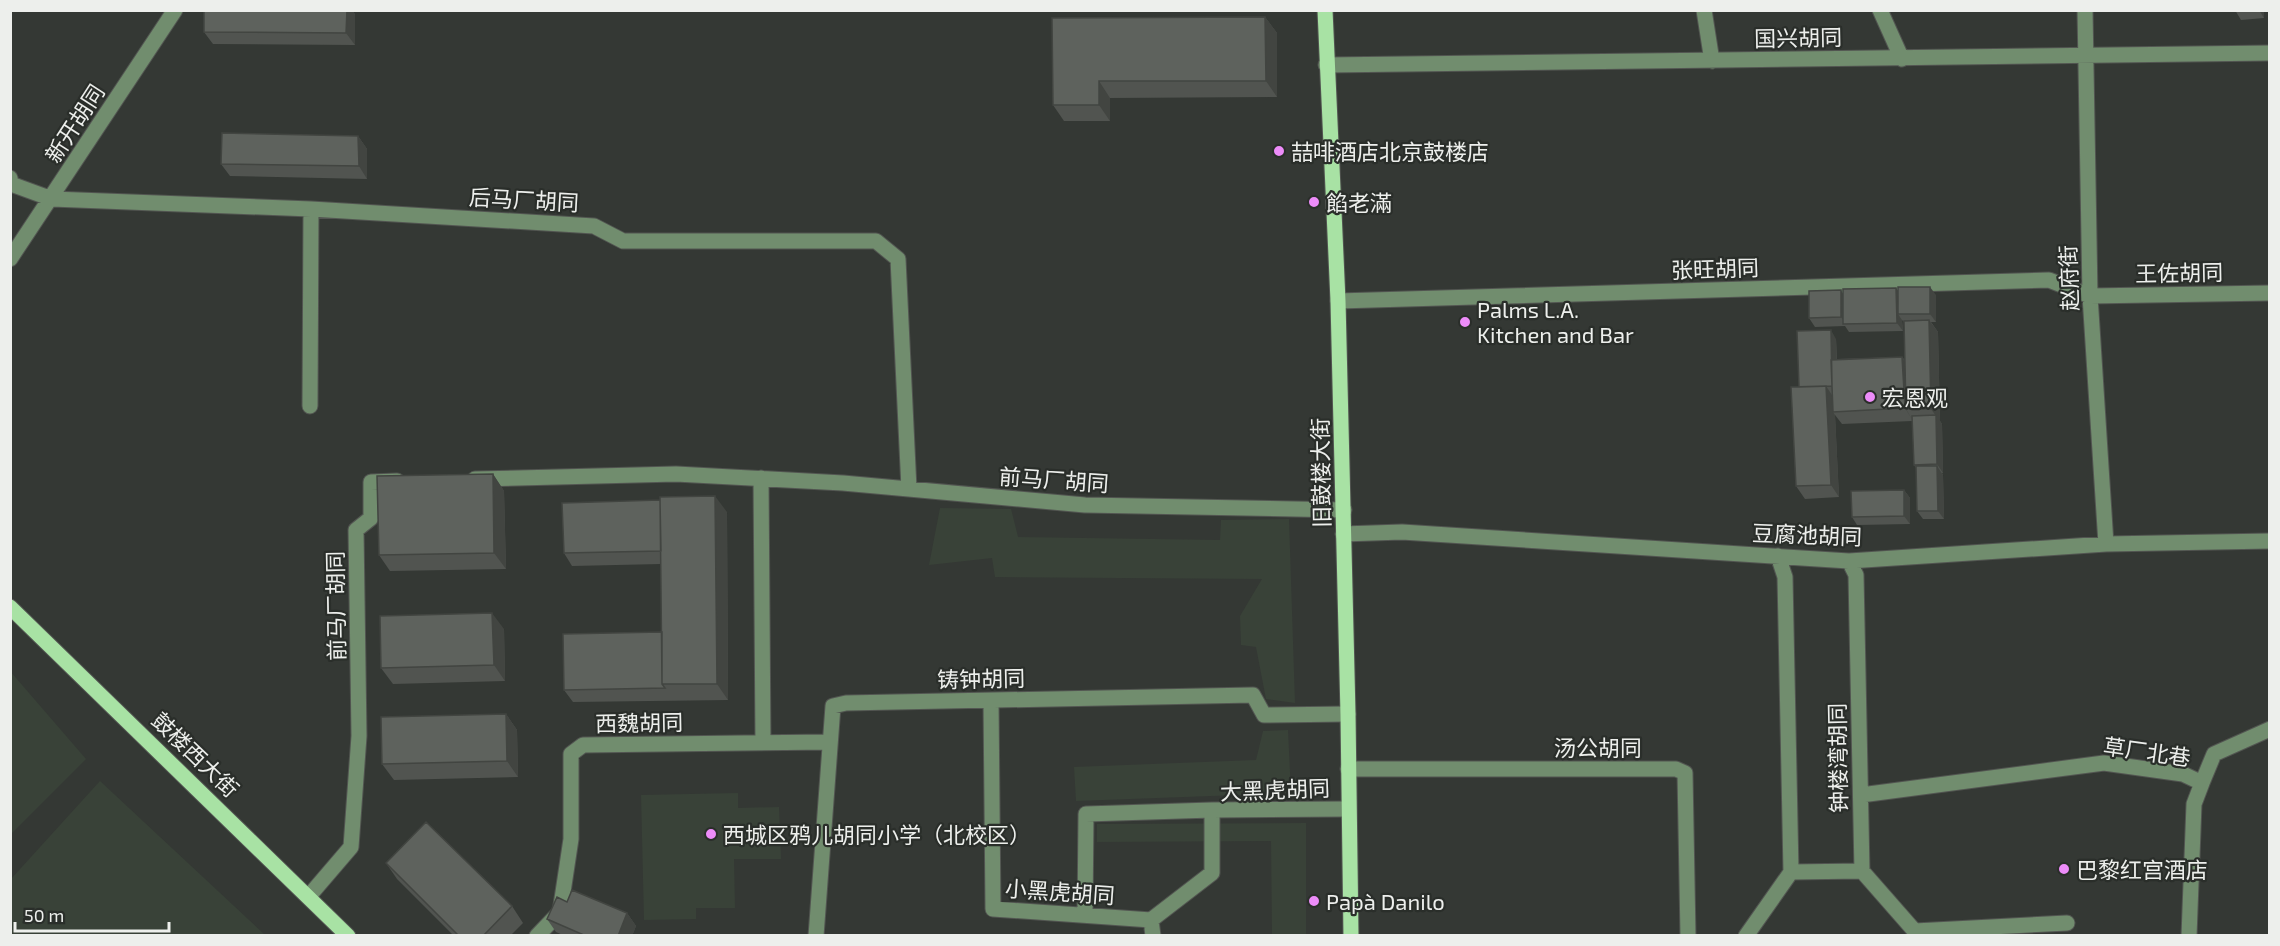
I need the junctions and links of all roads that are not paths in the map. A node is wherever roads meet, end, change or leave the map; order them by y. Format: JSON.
{"nodes":[{"id":1,"x":175,"y":10,"type":"edge"},
{"id":2,"x":1324,"y":10,"type":"edge"},
{"id":3,"x":1704,"y":10,"type":"edge"},
{"id":4,"x":1880,"y":10,"type":"edge"},
{"id":5,"x":2085,"y":10,"type":"edge"},
{"id":6,"x":2270,"y":53,"type":"edge"},
{"id":7,"x":2085,"y":57,"type":"junction"},
{"id":8,"x":1902,"y":59,"type":"junction"},
{"id":9,"x":1712,"y":61,"type":"junction"},
{"id":10,"x":1326,"y":65,"type":"junction"},
{"id":11,"x":10,"y":178,"type":"edge"},
{"id":12,"x":52,"y":199,"type":"junction"},
{"id":13,"x":311,"y":209,"type":"junction"},
{"id":14,"x":10,"y":259,"type":"edge"},
{"id":15,"x":2270,"y":292,"type":"edge"},
{"id":16,"x":2090,"y":296,"type":"junction"},
{"id":17,"x":1338,"y":301,"type":"junction"},
{"id":18,"x":310,"y":406,"type":"dead end"},
{"id":19,"x":761,"y":478,"type":"junction"},
{"id":20,"x":465,"y":479,"type":"edge"},
{"id":21,"x":418,"y":480,"type":"edge"},
{"id":22,"x":909,"y":489,"type":"junction"},
{"id":23,"x":1344,"y":510,"type":"junction"},
{"id":24,"x":1343,"y":534,"type":"junction"},
{"id":25,"x":2270,"y":541,"type":"edge"},
{"id":26,"x":2106,"y":544,"type":"junction"},
{"id":27,"x":1778,"y":556,"type":"junction"},
{"id":28,"x":1848,"y":561,"type":"junction"},
{"id":29,"x":10,"y":607,"type":"edge"},
{"id":30,"x":991,"y":701,"type":"junction"},
{"id":31,"x":1348,"y":714,"type":"junction"},
{"id":32,"x":2270,"y":729,"type":"edge"},
{"id":33,"x":763,"y":742,"type":"junction"},
{"id":34,"x":830,"y":742,"type":"junction"},
{"id":35,"x":1348,"y":770,"type":"junction"},
{"id":36,"x":2202,"y":783,"type":"junction"},
{"id":37,"x":1861,"y":795,"type":"junction"},
{"id":38,"x":1348,"y":809,"type":"junction"},
{"id":39,"x":1212,"y":810,"type":"junction"},
{"id":40,"x":1862,"y":871,"type":"junction"},
{"id":41,"x":1791,"y":872,"type":"junction"},
{"id":42,"x":309,"y":896,"type":"junction"},
{"id":43,"x":1085,"y":915,"type":"junction"},
{"id":44,"x":2067,"y":922,"type":"dead end"},
{"id":45,"x":1152,"y":928,"type":"edge"},
{"id":46,"x":1917,"y":933,"type":"edge"},
{"id":47,"x":348,"y":936,"type":"edge"},
{"id":48,"x":537,"y":936,"type":"edge"},
{"id":49,"x":816,"y":936,"type":"edge"},
{"id":50,"x":1351,"y":936,"type":"edge"},
{"id":51,"x":1688,"y":936,"type":"edge"},
{"id":52,"x":1746,"y":936,"type":"edge"},
{"id":53,"x":2188,"y":936,"type":"edge"}],
"edges":[{"from":1,"to":12,"type":"lane","name":"新开胡同"},
{"from":2,"to":10,"type":"main road","name":"旧鼓楼大街"},
{"from":3,"to":9,"type":"lane"},
{"from":4,"to":8,"type":"lane"},
{"from":5,"to":7,"type":"lane","name":"赵府街"},
{"from":6,"to":7,"type":"lane","name":"国兴胡同"},
{"from":7,"to":8,"type":"lane","name":"国兴胡同"},
{"from":7,"to":16,"type":"lane","name":"赵府街"},
{"from":8,"to":9,"type":"lane","name":"国兴胡同"},
{"from":9,"to":10,"type":"lane","name":"国兴胡同"},
{"from":10,"to":17,"type":"main road","name":"旧鼓楼大街"},
{"from":11,"to":12,"type":"lane","name":"后马厂胡同"},
{"from":12,"to":13,"type":"lane","name":"后马厂胡同"},
{"from":12,"to":14,"type":"lane","name":"新开胡同"},
{"from":13,"to":18,"type":"lane"},
{"from":13,"to":22,"type":"lane","name":"后马厂胡同"},
{"from":15,"to":16,"type":"lane","name":"王佐胡同"},
{"from":16,"to":17,"type":"lane","name":"张旺胡同"},
{"from":16,"to":26,"type":"lane","name":"赵府街"},
{"from":17,"to":23,"type":"main road","name":"旧鼓楼大街"},
{"from":19,"to":20,"type":"lane","name":"前马厂胡同"},
{"from":19,"to":22,"type":"lane","name":"前马厂胡同"},
{"from":19,"to":33,"type":"lane"},
{"from":21,"to":42,"type":"lane","name":"前马厂胡同"},
{"from":22,"to":23,"type":"lane","name":"前马厂胡同"},
{"from":23,"to":24,"type":"main road","name":"旧鼓楼大街"},
{"from":24,"to":27,"type":"lane","name":"豆腐池胡同"},
{"from":24,"to":31,"type":"main road","name":"旧鼓楼大街"},
{"from":25,"to":26,"type":"lane","name":"豆腐池胡同"},
{"from":26,"to":28,"type":"lane","name":"豆腐池胡同"},
{"from":27,"to":28,"type":"lane","name":"豆腐池胡同"},
{"from":27,"to":41,"type":"lane"},
{"from":28,"to":37,"type":"lane","name":"钟楼湾胡同"},
{"from":29,"to":42,"type":"main road","name":"鼓楼西大街"},
{"from":30,"to":31,"type":"lane","name":"铸钟胡同"},
{"from":30,"to":34,"type":"lane","name":"铸钟胡同"},
{"from":30,"to":43,"type":"lane","name":"小黑虎胡同"},
{"from":31,"to":35,"type":"main road","name":"旧鼓楼大街"},
{"from":32,"to":36,"type":"lane"},
{"from":33,"to":34,"type":"lane","name":"西魏胡同"},
{"from":33,"to":48,"type":"lane","name":"西魏胡同"},
{"from":34,"to":49,"type":"lane","name":"铸钟胡同"},
{"from":35,"to":38,"type":"main road","name":"旧鼓楼大街"},
{"from":35,"to":51,"type":"lane","name":"汤公胡同"},
{"from":36,"to":37,"type":"lane","name":"草厂北巷"},
{"from":36,"to":53,"type":"lane","name":"草厂北巷"},
{"from":37,"to":40,"type":"lane","name":"钟楼湾胡同"},
{"from":38,"to":39,"type":"lane","name":"大黑虎胡同"},
{"from":38,"to":50,"type":"main road","name":"旧鼓楼大街"},
{"from":39,"to":43,"type":"lane"},
{"from":39,"to":45,"type":"lane","name":"大黑虎胡同"},
{"from":40,"to":41,"type":"lane"},
{"from":40,"to":46,"type":"lane"},
{"from":41,"to":52,"type":"lane"},
{"from":42,"to":47,"type":"main road","name":"鼓楼西大街"},
{"from":43,"to":45,"type":"lane","name":"小黑虎胡同"},
{"from":44,"to":46,"type":"lane"}]}
